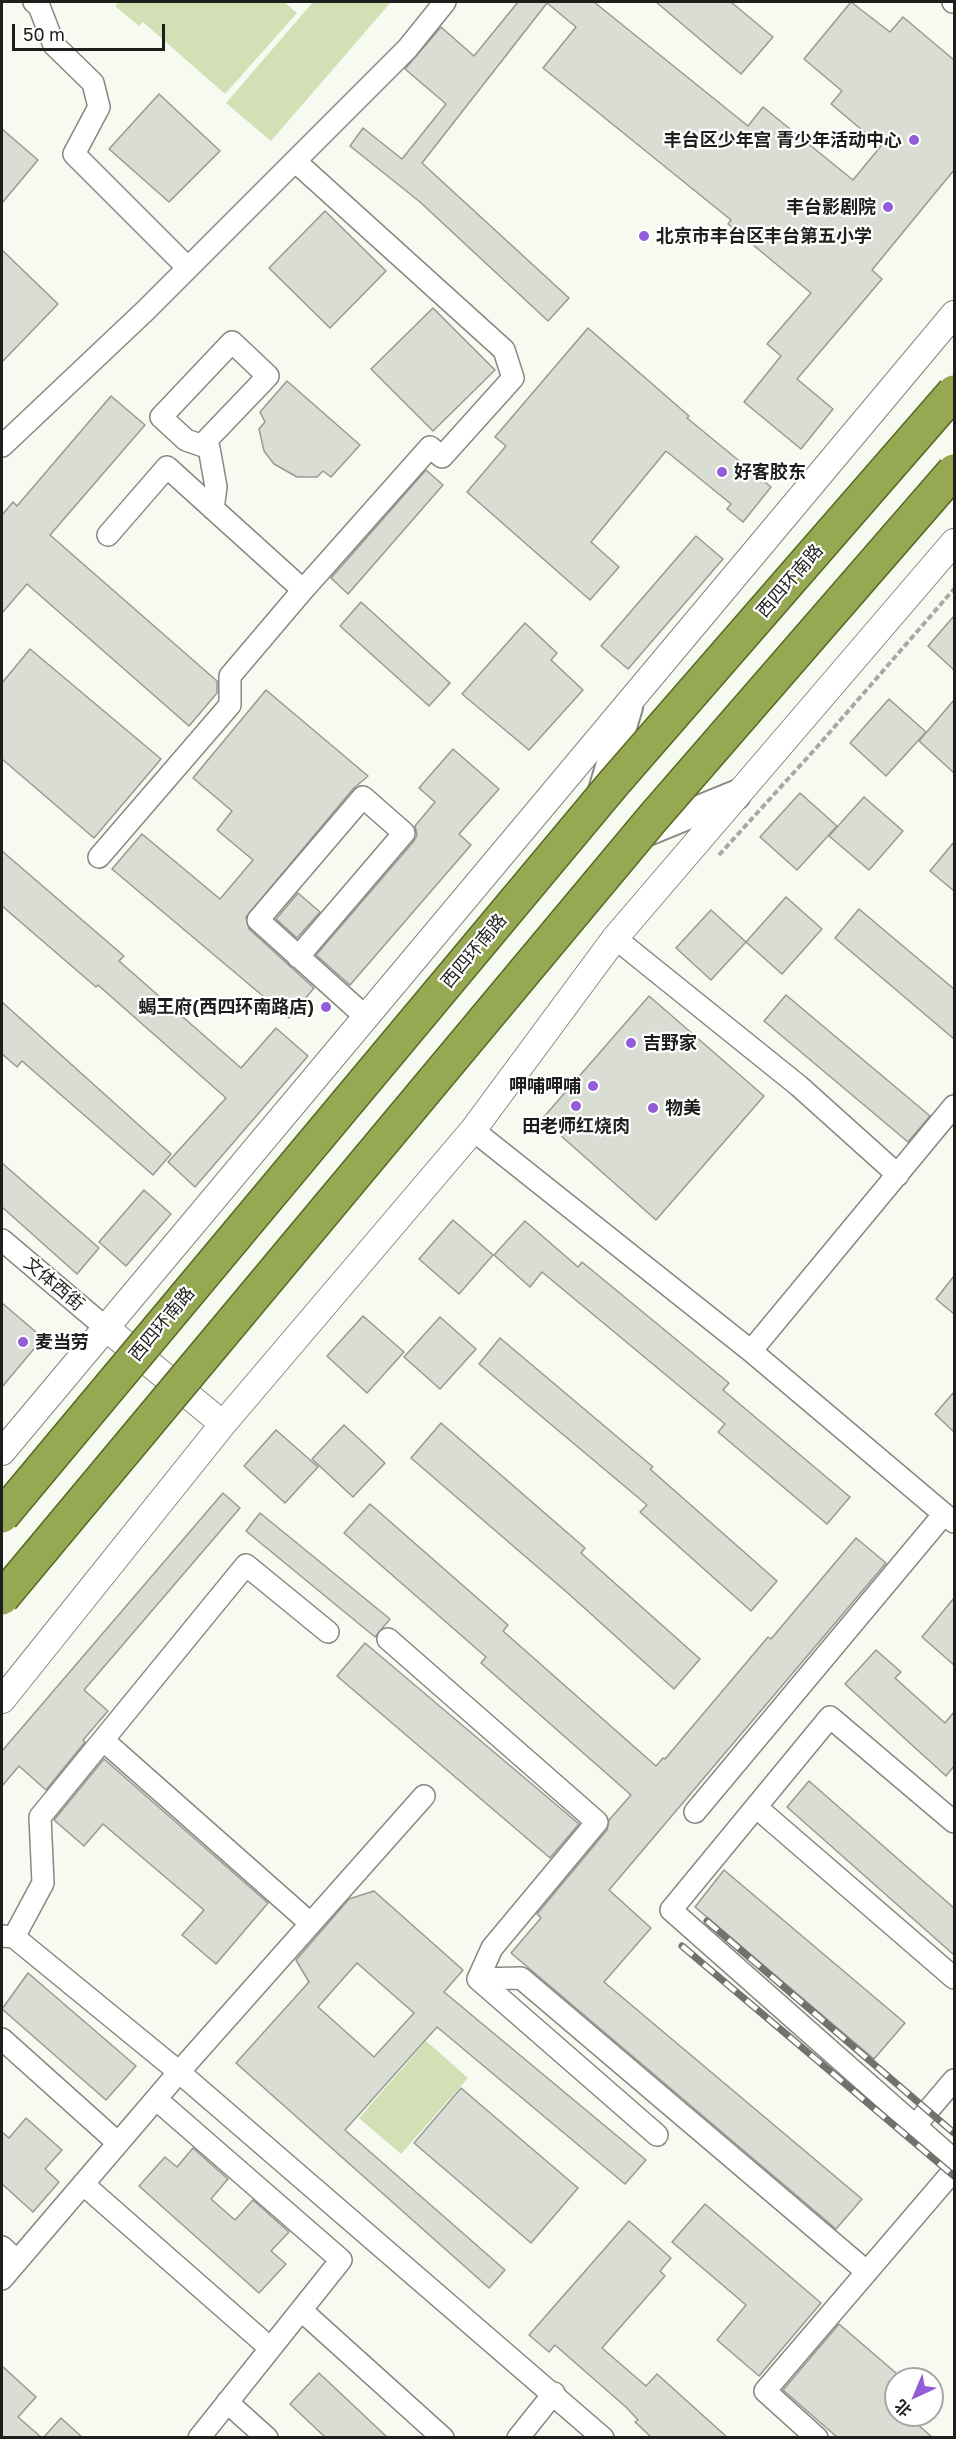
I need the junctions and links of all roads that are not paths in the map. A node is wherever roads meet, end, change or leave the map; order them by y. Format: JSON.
{"nodes":[{"id":1,"x":33,"y":2,"type":"edge"},
{"id":2,"x":445,"y":2,"type":"edge"},
{"id":3,"x":295,"y":161,"type":"junction"},
{"id":4,"x":188,"y":268,"type":"junction"},
{"id":5,"x":954,"y":314,"type":"edge"},
{"id":6,"x":954,"y":392,"type":"edge"},
{"id":7,"x":202,"y":445,"type":"junction"},
{"id":8,"x":2,"y":446,"type":"edge"},
{"id":9,"x":954,"y":471,"type":"edge"},
{"id":10,"x":213,"y":508,"type":"junction"},
{"id":11,"x":108,"y":535,"type":"dead end"},
{"id":12,"x":954,"y":542,"type":"edge"},
{"id":13,"x":303,"y":590,"type":"junction"},
{"id":14,"x":628,"y":707,"type":"junction"},
{"id":15,"x":736,"y":795,"type":"junction"},
{"id":16,"x":99,"y":857,"type":"dead end"},
{"id":17,"x":615,"y":938,"type":"junction"},
{"id":18,"x":298,"y":957,"type":"junction"},
{"id":19,"x":367,"y":1018,"type":"junction"},
{"id":20,"x":954,"y":1107,"type":"edge"},
{"id":21,"x":473,"y":1131,"type":"junction"},
{"id":22,"x":898,"y":1175,"type":"junction"},
{"id":23,"x":2,"y":1240,"type":"edge"},
{"id":24,"x":106,"y":1328,"type":"junction"},
{"id":25,"x":751,"y":1351,"type":"junction"},
{"id":26,"x":137,"y":1354,"type":"junction"},
{"id":27,"x":177,"y":1388,"type":"junction"},
{"id":28,"x":223,"y":1424,"type":"junction"},
{"id":29,"x":2,"y":1452,"type":"edge"},
{"id":30,"x":2,"y":1516,"type":"edge"},
{"id":31,"x":949,"y":1518,"type":"edge"},
{"id":32,"x":2,"y":1598,"type":"edge"},
{"id":33,"x":328,"y":1632,"type":"dead end"},
{"id":34,"x":388,"y":1639,"type":"dead end"},
{"id":35,"x":2,"y":1700,"type":"edge"},
{"id":36,"x":103,"y":1740,"type":"junction"},
{"id":37,"x":424,"y":1796,"type":"dead end"},
{"id":38,"x":756,"y":1807,"type":"junction"},
{"id":39,"x":695,"y":1812,"type":"dead end"},
{"id":40,"x":954,"y":1822,"type":"edge"},
{"id":41,"x":310,"y":1923,"type":"junction"},
{"id":42,"x":8,"y":1936,"type":"edge"},
{"id":43,"x":954,"y":1978,"type":"edge"},
{"id":44,"x":478,"y":1979,"type":"junction"},
{"id":45,"x":2,"y":2039,"type":"edge"},
{"id":46,"x":179,"y":2072,"type":"junction"},
{"id":47,"x":954,"y":2080,"type":"edge"},
{"id":48,"x":156,"y":2099,"type":"junction"},
{"id":49,"x":914,"y":2127,"type":"junction"},
{"id":50,"x":657,"y":2134,"type":"dead end"},
{"id":51,"x":118,"y":2143,"type":"junction"},
{"id":52,"x":954,"y":2160,"type":"edge"},
{"id":53,"x":954,"y":2169,"type":"edge"},
{"id":54,"x":83,"y":2184,"type":"junction"},
{"id":55,"x":9,"y":2254,"type":"edge"},
{"id":56,"x":867,"y":2272,"type":"junction"},
{"id":57,"x":2,"y":2279,"type":"edge"},
{"id":58,"x":301,"y":2310,"type":"junction"},
{"id":59,"x":270,"y":2349,"type":"junction"},
{"id":60,"x":554,"y":2393,"type":"junction"},
{"id":61,"x":227,"y":2402,"type":"junction"},
{"id":62,"x":199,"y":2438,"type":"edge"},
{"id":63,"x":267,"y":2438,"type":"edge"},
{"id":64,"x":443,"y":2438,"type":"edge"},
{"id":65,"x":518,"y":2438,"type":"edge"},
{"id":66,"x":603,"y":2438,"type":"edge"},
{"id":67,"x":817,"y":2438,"type":"edge"}],
"edges":[{"from":1,"to":4,"type":"street"},
{"from":2,"to":3,"type":"street"},
{"from":3,"to":4,"type":"street"},
{"from":3,"to":13,"type":"street"},
{"from":4,"to":8,"type":"street"},
{"from":5,"to":14,"type":"street","name":"西四环南路"},
{"from":6,"to":30,"type":"highway","name":"西四环南路","bridge":true},
{"from":7,"to":7,"type":"street"},
{"from":7,"to":10,"type":"street"},
{"from":9,"to":32,"type":"highway","bridge":true},
{"from":10,"to":11,"type":"street"},
{"from":10,"to":13,"type":"street"},
{"from":12,"to":15,"type":"street"},
{"from":13,"to":16,"type":"street"},
{"from":14,"to":19,"type":"street","name":"西四环南路"},
{"from":14,"to":26,"type":"main road","name":"西四环南路"},
{"from":15,"to":17,"type":"street"},
{"from":15,"to":27,"type":"main road"},
{"from":17,"to":21,"type":"street"},
{"from":17,"to":22,"type":"street"},
{"from":18,"to":18,"type":"street"},
{"from":18,"to":19,"type":"street"},
{"from":19,"to":24,"type":"street","name":"西四环南路"},
{"from":20,"to":22,"type":"street"},
{"from":21,"to":25,"type":"street"},
{"from":21,"to":28,"type":"street"},
{"from":22,"to":25,"type":"street"},
{"from":23,"to":24,"type":"street","name":"文体西街"},
{"from":24,"to":26,"type":"street"},
{"from":24,"to":29,"type":"street","name":"西四环南路"},
{"from":25,"to":31,"type":"street"},
{"from":26,"to":27,"type":"street"},
{"from":26,"to":30,"type":"main road","name":"西四环南路"},
{"from":27,"to":28,"type":"street"},
{"from":27,"to":32,"type":"main road"},
{"from":28,"to":35,"type":"street"},
{"from":31,"to":39,"type":"street"},
{"from":33,"to":36,"type":"street"},
{"from":34,"to":44,"type":"street"},
{"from":36,"to":41,"type":"street"},
{"from":36,"to":42,"type":"street"},
{"from":37,"to":41,"type":"street"},
{"from":38,"to":40,"type":"street"},
{"from":38,"to":43,"type":"street"},
{"from":38,"to":49,"type":"street"},
{"from":41,"to":46,"type":"street"},
{"from":42,"to":46,"type":"street"},
{"from":44,"to":50,"type":"street"},
{"from":44,"to":56,"type":"street"},
{"from":45,"to":51,"type":"street"},
{"from":46,"to":48,"type":"street"},
{"from":46,"to":60,"type":"street"},
{"from":47,"to":49,"type":"street"},
{"from":48,"to":51,"type":"street"},
{"from":48,"to":58,"type":"street"},
{"from":49,"to":52,"type":"street"},
{"from":51,"to":54,"type":"street"},
{"from":53,"to":56,"type":"street"},
{"from":54,"to":55,"type":"street"},
{"from":54,"to":59,"type":"street"},
{"from":55,"to":57,"type":"street"},
{"from":56,"to":67,"type":"street"},
{"from":58,"to":59,"type":"street"},
{"from":58,"to":64,"type":"street"},
{"from":59,"to":61,"type":"street"},
{"from":60,"to":65,"type":"street"},
{"from":60,"to":66,"type":"street"},
{"from":61,"to":62,"type":"street"},
{"from":61,"to":63,"type":"street"}]}
